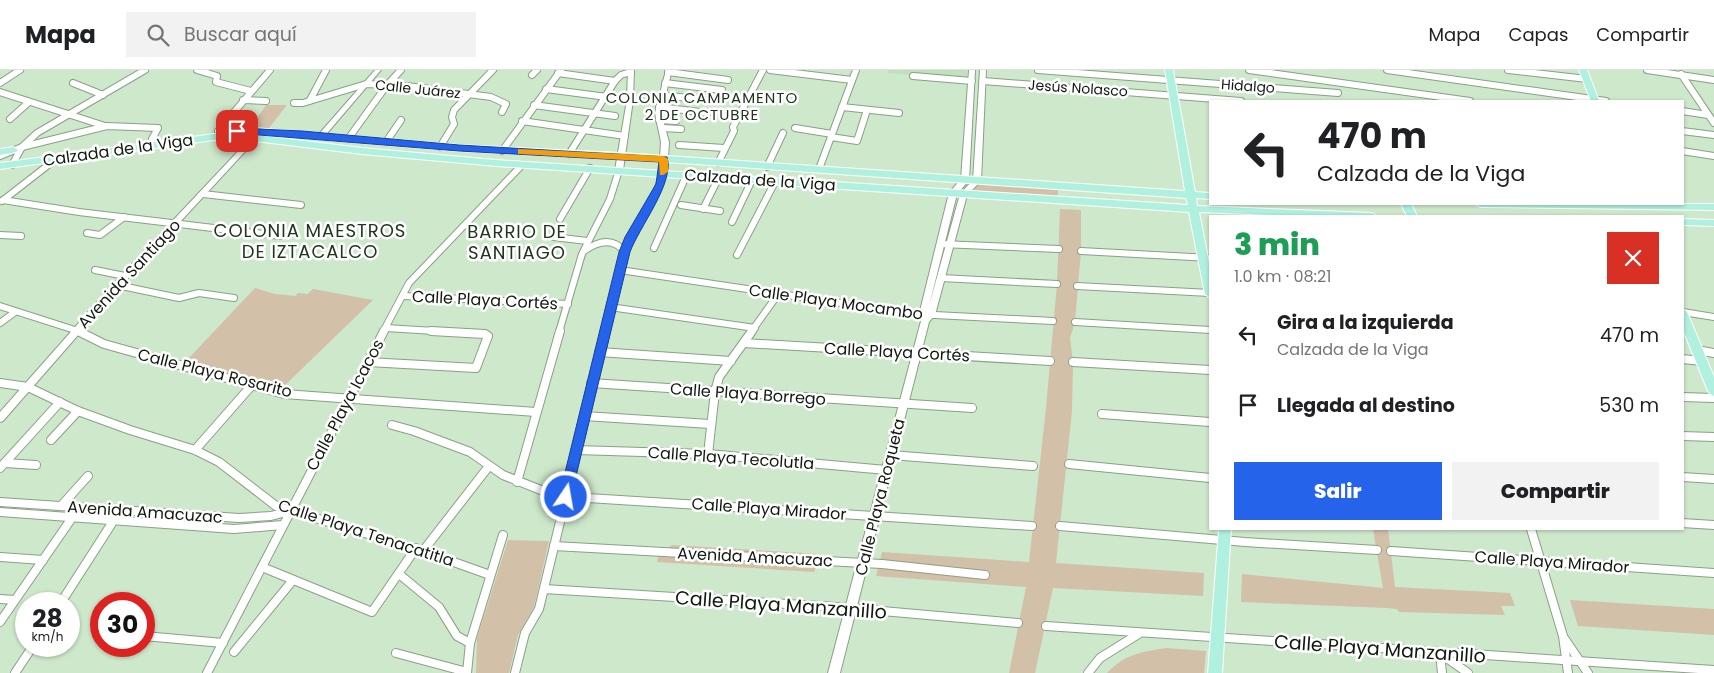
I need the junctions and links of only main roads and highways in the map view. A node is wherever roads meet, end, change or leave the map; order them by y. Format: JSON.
{"nodes":[{"id":1,"x":1169,"y":70,"type":"edge"},
{"id":2,"x":1583,"y":70,"type":"edge"},
{"id":3,"x":1595,"y":100,"type":"edge"},
{"id":4,"x":258,"y":135,"type":"junction"},
{"id":5,"x":131,"y":145,"type":"junction"},
{"id":6,"x":459,"y":148,"type":"junction"},
{"id":7,"x":0,"y":152,"type":"edge"},
{"id":8,"x":16,"y":154,"type":"junction"},
{"id":9,"x":0,"y":158,"type":"edge"},
{"id":10,"x":452,"y":160,"type":"junction"},
{"id":11,"x":0,"y":166,"type":"edge"},
{"id":12,"x":1060,"y":185,"type":"junction"},
{"id":13,"x":1191,"y":195,"type":"junction"},
{"id":14,"x":1209,"y":196,"type":"edge"},
{"id":15,"x":1060,"y":200,"type":"junction"},
{"id":16,"x":1638,"y":205,"type":"edge"},
{"id":17,"x":1714,"y":207,"type":"edge"},
{"id":18,"x":1193,"y":209,"type":"junction"},
{"id":19,"x":1346,"y":215,"type":"edge"},
{"id":20,"x":1684,"y":222,"type":"edge"},
{"id":21,"x":1714,"y":223,"type":"edge"},
{"id":22,"x":1206,"y":258,"type":"edge"},
{"id":23,"x":1209,"y":285,"type":"edge"},
{"id":24,"x":1684,"y":319,"type":"edge"},
{"id":25,"x":1714,"y":391,"type":"edge"},
{"id":26,"x":1225,"y":534,"type":"edge"},
{"id":27,"x":1215,"y":673,"type":"edge"}],
"edges":[{"from":1,"to":13,"type":"main road"},
{"from":2,"to":3,"type":"main road"},
{"from":4,"to":5,"type":"main road","name":"Calzada de la Viga"},
{"from":4,"to":5,"type":"main road","name":"Calzada de la Viga"},
{"from":4,"to":6,"type":"main road","name":"Calzada de la Viga"},
{"from":4,"to":10,"type":"main road","name":"Calzada de la Viga"},
{"from":5,"to":8,"type":"main road","name":"Calzada de la Viga"},
{"from":5,"to":8,"type":"main road","name":"Calzada de la Viga"},
{"from":6,"to":10,"type":"main road"},
{"from":6,"to":12,"type":"main road","name":"Calzada de la Viga"},
{"from":7,"to":8,"type":"main road"},
{"from":8,"to":9,"type":"main road","name":"Calzada de la Viga"},
{"from":8,"to":11,"type":"main road","name":"Calzada de la Viga"},
{"from":10,"to":15,"type":"main road","name":"Calzada de la Viga"},
{"from":12,"to":13,"type":"main road","name":"Calzada de la Viga"},
{"from":12,"to":15,"type":"main road"},
{"from":13,"to":14,"type":"main road","name":"Calzada de la Viga"},
{"from":13,"to":18,"type":"main road"},
{"from":15,"to":18,"type":"main road","name":"Calzada de la Viga"},
{"from":16,"to":17,"type":"main road"},
{"from":18,"to":19,"type":"main road","name":"Calzada de la Viga"},
{"from":18,"to":22,"type":"main road"},
{"from":20,"to":21,"type":"main road"},
{"from":22,"to":23,"type":"main road"},
{"from":24,"to":25,"type":"main road"},
{"from":26,"to":27,"type":"main road"}]}
